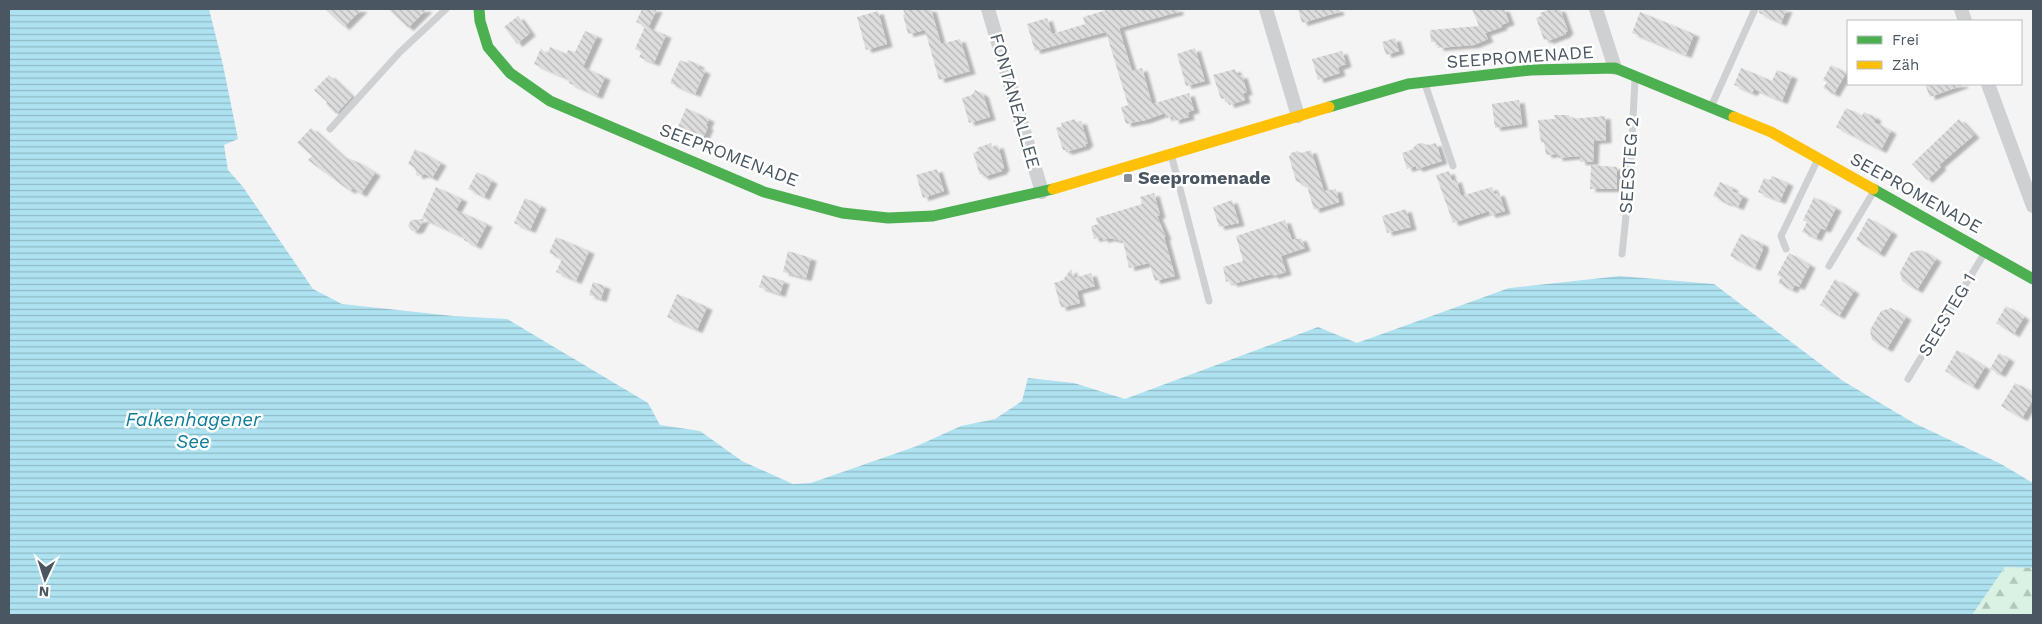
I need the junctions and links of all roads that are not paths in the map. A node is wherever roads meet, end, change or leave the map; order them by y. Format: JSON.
{"nodes":[{"id":1,"x":446,"y":9,"type":"edge"},
{"id":2,"x":479,"y":9,"type":"edge"},
{"id":3,"x":988,"y":9,"type":"edge"},
{"id":4,"x":1266,"y":9,"type":"edge"},
{"id":5,"x":1596,"y":9,"type":"edge"},
{"id":6,"x":1755,"y":9,"type":"edge"},
{"id":7,"x":1615,"y":68,"type":"junction"},
{"id":8,"x":1635,"y":76,"type":"junction"},
{"id":9,"x":1424,"y":82,"type":"junction"},
{"id":10,"x":1988,"y":85,"type":"edge"},
{"id":11,"x":1711,"y":107,"type":"junction"},
{"id":12,"x":1298,"y":116,"type":"junction"},
{"id":13,"x":330,"y":129,"type":"dead end"},
{"id":14,"x":1171,"y":154,"type":"junction"},
{"id":15,"x":1818,"y":159,"type":"junction"},
{"id":16,"x":1452,"y":166,"type":"dead end"},
{"id":17,"x":1874,"y":190,"type":"junction"},
{"id":18,"x":1042,"y":192,"type":"junction"},
{"id":19,"x":2033,"y":206,"type":"edge"},
{"id":20,"x":1786,"y":249,"type":"dead end"},
{"id":21,"x":1986,"y":251,"type":"junction"},
{"id":22,"x":1622,"y":254,"type":"dead end"},
{"id":23,"x":1829,"y":266,"type":"dead end"},
{"id":24,"x":2033,"y":279,"type":"edge"},
{"id":25,"x":1209,"y":301,"type":"dead end"},
{"id":26,"x":1908,"y":379,"type":"dead end"}],
"edges":[{"from":1,"to":13,"type":"lane"},
{"from":2,"to":18,"type":"street","name":"SEEPROMENADE"},
{"from":3,"to":18,"type":"street","name":"FONTANEALLEE"},
{"from":4,"to":12,"type":"street"},
{"from":5,"to":7,"type":"street"},
{"from":6,"to":11,"type":"lane"},
{"from":7,"to":8,"type":"street","name":"SEEPROMENADE"},
{"from":7,"to":9,"type":"street","name":"SEEPROMENADE"},
{"from":8,"to":11,"type":"street","name":"SEEPROMENADE"},
{"from":8,"to":22,"type":"lane","name":"SEESTEG 2"},
{"from":9,"to":12,"type":"street","name":"SEEPROMENADE"},
{"from":9,"to":16,"type":"lane"},
{"from":10,"to":19,"type":"street"},
{"from":11,"to":15,"type":"street","name":"SEEPROMENADE"},
{"from":12,"to":14,"type":"street","name":"SEEPROMENADE"},
{"from":14,"to":18,"type":"street","name":"SEEPROMENADE"},
{"from":14,"to":25,"type":"lane"},
{"from":15,"to":17,"type":"street","name":"SEEPROMENADE"},
{"from":15,"to":20,"type":"lane"},
{"from":17,"to":21,"type":"street","name":"SEEPROMENADE"},
{"from":17,"to":23,"type":"lane"},
{"from":21,"to":24,"type":"street","name":"SEEPROMENADE"},
{"from":21,"to":26,"type":"lane","name":"SEESTEG 1"}]}
